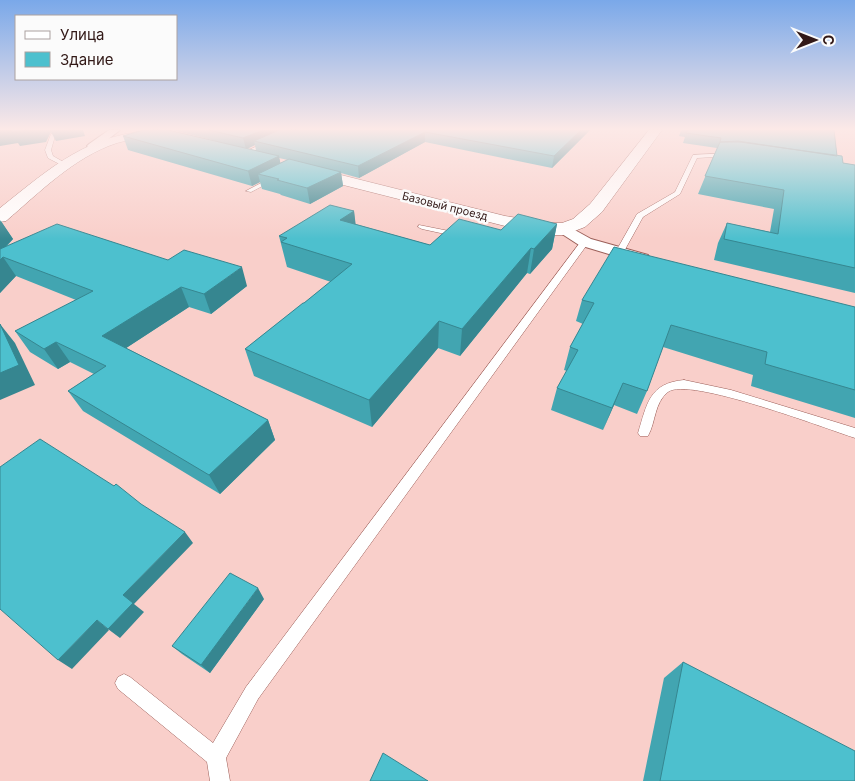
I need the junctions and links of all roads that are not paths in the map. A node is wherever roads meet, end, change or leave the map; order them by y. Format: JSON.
{"nodes":[{"id":1,"x":63,"y":166,"type":"edge"},
{"id":2,"x":628,"y":166,"type":"edge"},
{"id":3,"x":690,"y":166,"type":"edge"},
{"id":4,"x":281,"y":172,"type":"joint"},
{"id":5,"x":249,"y":191,"type":"dead end"},
{"id":6,"x":0,"y":217,"type":"edge"},
{"id":7,"x":422,"y":228,"type":"dead end"},
{"id":8,"x":564,"y":229,"type":"junction"},
{"id":9,"x":466,"y":237,"type":"edge"},
{"id":10,"x":585,"y":242,"type":"junction"},
{"id":11,"x":619,"y":253,"type":"junction"},
{"id":12,"x":657,"y":263,"type":"edge"},
{"id":13,"x":644,"y":433,"type":"dead end"},
{"id":14,"x":855,"y":433,"type":"edge"},
{"id":15,"x":124,"y":683,"type":"dead end"},
{"id":16,"x":216,"y":757,"type":"junction"},
{"id":17,"x":220,"y":781,"type":"edge"}],
"edges":[{"from":1,"to":6,"type":"street"},
{"from":2,"to":8,"type":"street"},
{"from":3,"to":11,"type":"lane"},
{"from":4,"to":5,"type":"lane"},
{"from":4,"to":8,"type":"street","name":"Базовый проезд"},
{"from":7,"to":9,"type":"lane"},
{"from":8,"to":10,"type":"street"},
{"from":10,"to":11,"type":"street"},
{"from":10,"to":16,"type":"lane"},
{"from":11,"to":12,"type":"street"},
{"from":13,"to":14,"type":"lane"},
{"from":15,"to":16,"type":"lane"},
{"from":16,"to":17,"type":"lane"}]}
